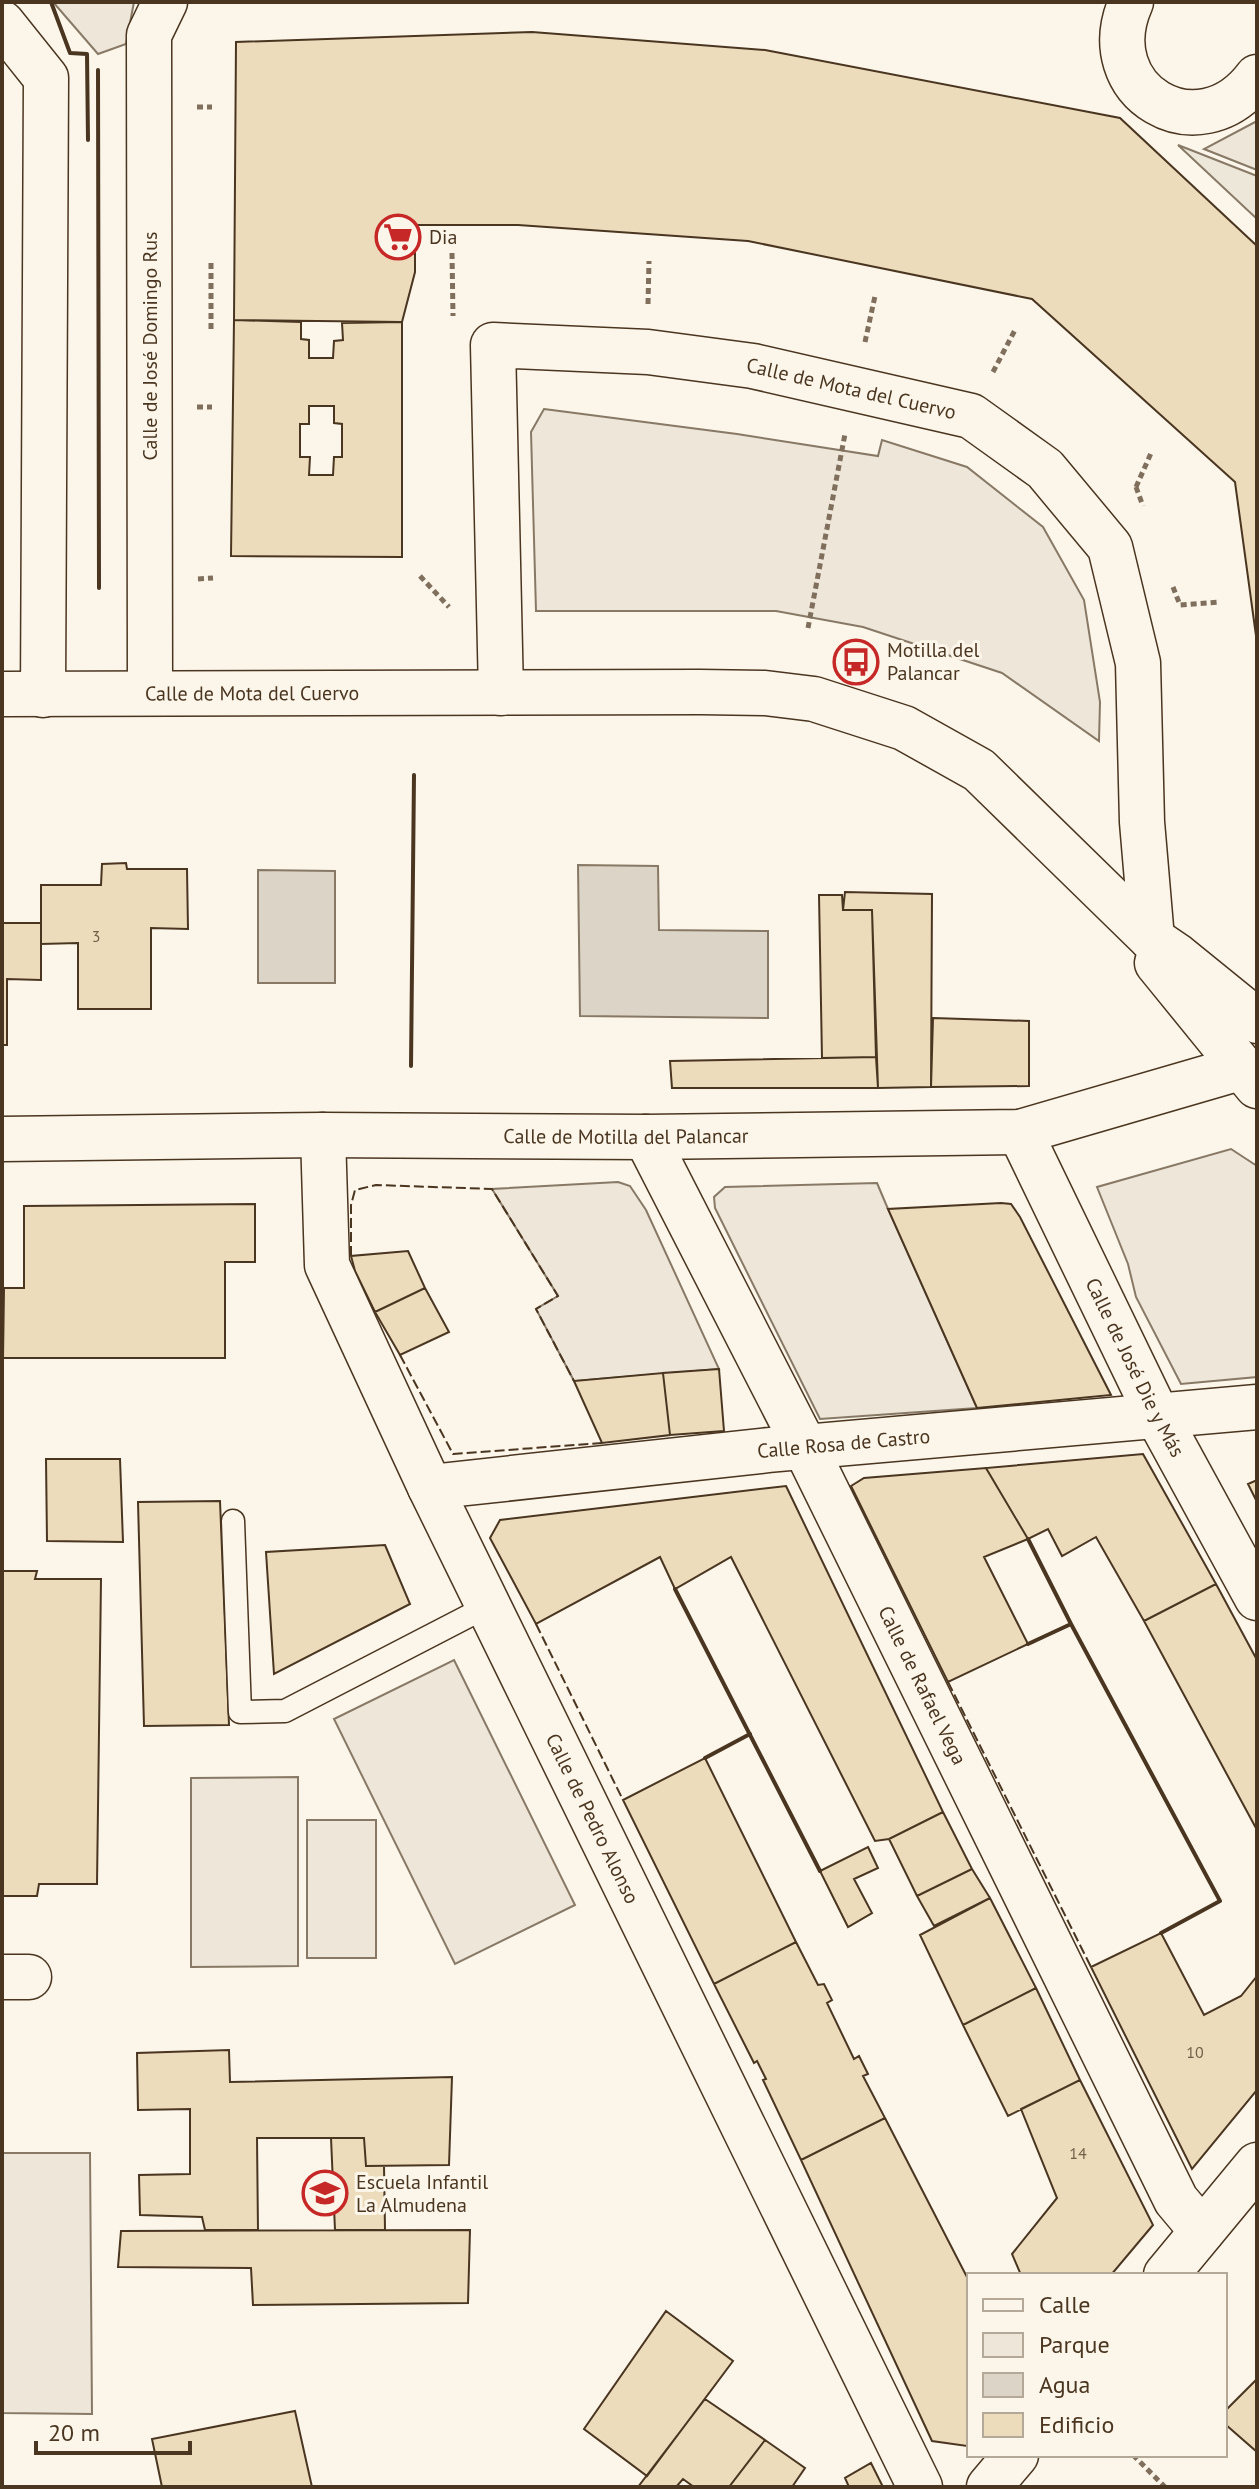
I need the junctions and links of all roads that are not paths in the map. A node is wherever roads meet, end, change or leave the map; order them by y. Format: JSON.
{"nodes":[{"id":1,"x":165,"y":2,"type":"edge"},
{"id":2,"x":1131,"y":2,"type":"edge"},
{"id":3,"x":2,"y":23,"type":"edge"},
{"id":4,"x":1257,"y":77,"type":"edge"},
{"id":5,"x":150,"y":693,"type":"junction"},
{"id":6,"x":501,"y":693,"type":"junction"},
{"id":7,"x":23,"y":694,"type":"edge"},
{"id":8,"x":1098,"y":889,"type":"junction"},
{"id":9,"x":1152,"y":939,"type":"junction"},
{"id":10,"x":1257,"y":1021,"type":"edge"},
{"id":11,"x":1249,"y":1077,"type":"edge"},
{"id":12,"x":1020,"y":1132,"type":"junction"},
{"id":13,"x":323,"y":1135,"type":"junction"},
{"id":14,"x":646,"y":1137,"type":"junction"},
{"id":15,"x":2,"y":1139,"type":"edge"},
{"id":16,"x":1257,"y":1407,"type":"edge"},
{"id":17,"x":1157,"y":1415,"type":"junction"},
{"id":18,"x":805,"y":1447,"type":"junction"},
{"id":19,"x":430,"y":1487,"type":"junction"},
{"id":20,"x":233,"y":1521,"type":"dead end"},
{"id":21,"x":1257,"y":1598,"type":"edge"},
{"id":22,"x":488,"y":1606,"type":"junction"},
{"id":23,"x":1257,"y":2165,"type":"edge"},
{"id":24,"x":1202,"y":2231,"type":"junction"},
{"id":25,"x":1168,"y":2273,"type":"edge"},
{"id":26,"x":1014,"y":2457,"type":"edge"},
{"id":27,"x":920,"y":2487,"type":"edge"},
{"id":28,"x":989,"y":2487,"type":"edge"}],
"edges":[{"from":1,"to":5,"type":"street","name":"Calle de José Domingo Rus"},
{"from":2,"to":4,"type":"street"},
{"from":3,"to":7,"type":"street"},
{"from":5,"to":6,"type":"street","name":"Calle de Mota del Cuervo"},
{"from":5,"to":7,"type":"street","name":"Calle de Mota del Cuervo"},
{"from":6,"to":8,"type":"street","name":"Calle de Mota del Cuervo"},
{"from":6,"to":9,"type":"street","name":"Calle de Mota del Cuervo"},
{"from":8,"to":9,"type":"street","name":"Calle de Mota del Cuervo"},
{"from":8,"to":11,"type":"street","name":"Calle de Mota del Cuervo"},
{"from":9,"to":10,"type":"street","name":"Calle de Mota del Cuervo"},
{"from":11,"to":12,"type":"street","name":"Calle de Motilla del Palancar"},
{"from":12,"to":14,"type":"street","name":"Calle de Motilla del Palancar"},
{"from":12,"to":17,"type":"street","name":"Calle de José Die y Más"},
{"from":13,"to":14,"type":"street","name":"Calle de Motilla del Palancar"},
{"from":13,"to":15,"type":"street","name":"Calle de Motilla del Palancar"},
{"from":13,"to":19,"type":"street","name":"Calle de Pedro Alonso"},
{"from":14,"to":18,"type":"street","name":"Calle de Rafael Vega"},
{"from":16,"to":17,"type":"street","name":"Calle Rosa de Castro"},
{"from":17,"to":18,"type":"street","name":"Calle Rosa de Castro"},
{"from":17,"to":21,"type":"street","name":"Calle de José Die y Más"},
{"from":18,"to":19,"type":"street","name":"Calle Rosa de Castro"},
{"from":18,"to":24,"type":"street","name":"Calle de Rafael Vega"},
{"from":19,"to":22,"type":"street","name":"Calle de Pedro Alonso"},
{"from":20,"to":22,"type":"lane"},
{"from":22,"to":27,"type":"street","name":"Calle de Pedro Alonso"},
{"from":23,"to":24,"type":"street"},
{"from":24,"to":25,"type":"street"},
{"from":26,"to":28,"type":"street"}]}
